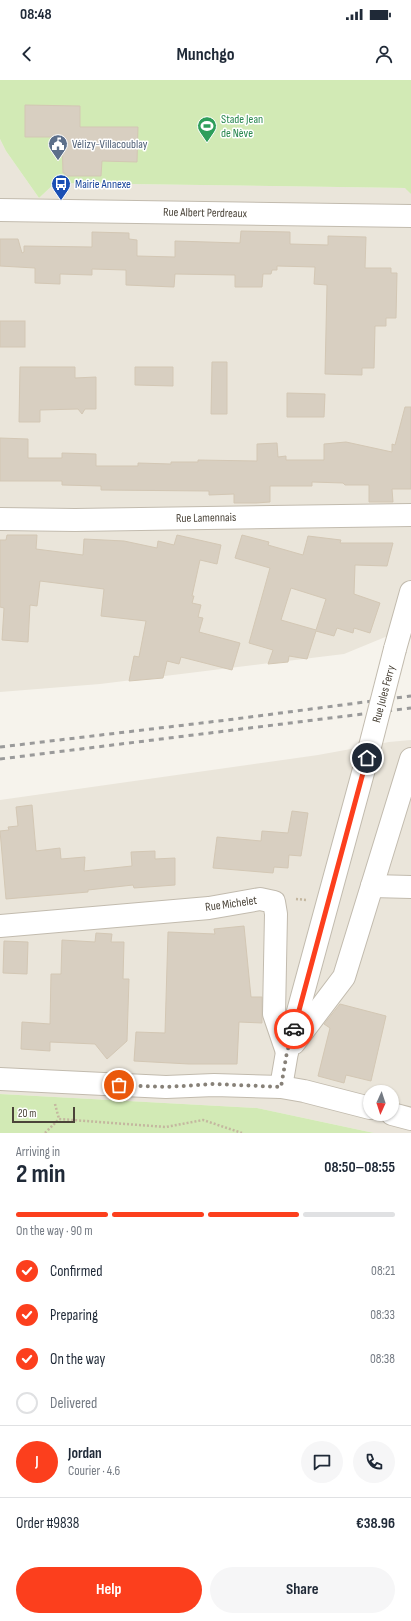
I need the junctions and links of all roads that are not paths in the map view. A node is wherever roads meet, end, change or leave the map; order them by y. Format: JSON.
{"nodes":[{"id":1,"x":0,"y":210,"type":"edge"},
{"id":2,"x":411,"y":216,"type":"edge"},
{"id":3,"x":411,"y":515,"type":"edge"},
{"id":4,"x":0,"y":519,"type":"edge"},
{"id":5,"x":411,"y":592,"type":"edge"},
{"id":6,"x":411,"y":759,"type":"edge"},
{"id":7,"x":372,"y":886,"type":"junction"},
{"id":8,"x":411,"y":886,"type":"edge"},
{"id":9,"x":0,"y":926,"type":"edge"},
{"id":10,"x":287,"y":1052,"type":"junction"},
{"id":11,"x":0,"y":1079,"type":"edge"},
{"id":12,"x":281,"y":1087,"type":"junction"},
{"id":13,"x":363,"y":1106,"type":"edge"},
{"id":14,"x":399,"y":1116,"type":"edge"},
{"id":15,"x":411,"y":1119,"type":"edge"}],
"edges":[{"from":1,"to":2,"type":"street","name":"Rue Albert Perdreaux"},
{"from":3,"to":4,"type":"street","name":"Rue Lamennais"},
{"from":5,"to":10,"type":"street","name":"Rue Jules Ferry","bridge":true},
{"from":6,"to":7,"type":"street"},
{"from":7,"to":8,"type":"street"},
{"from":7,"to":10,"type":"street"},
{"from":9,"to":10,"type":"street","name":"Rue Michelet"},
{"from":10,"to":12,"type":"street","name":"Rue Michelet"},
{"from":11,"to":12,"type":"street"},
{"from":12,"to":13,"type":"street"},
{"from":14,"to":15,"type":"street"}]}
